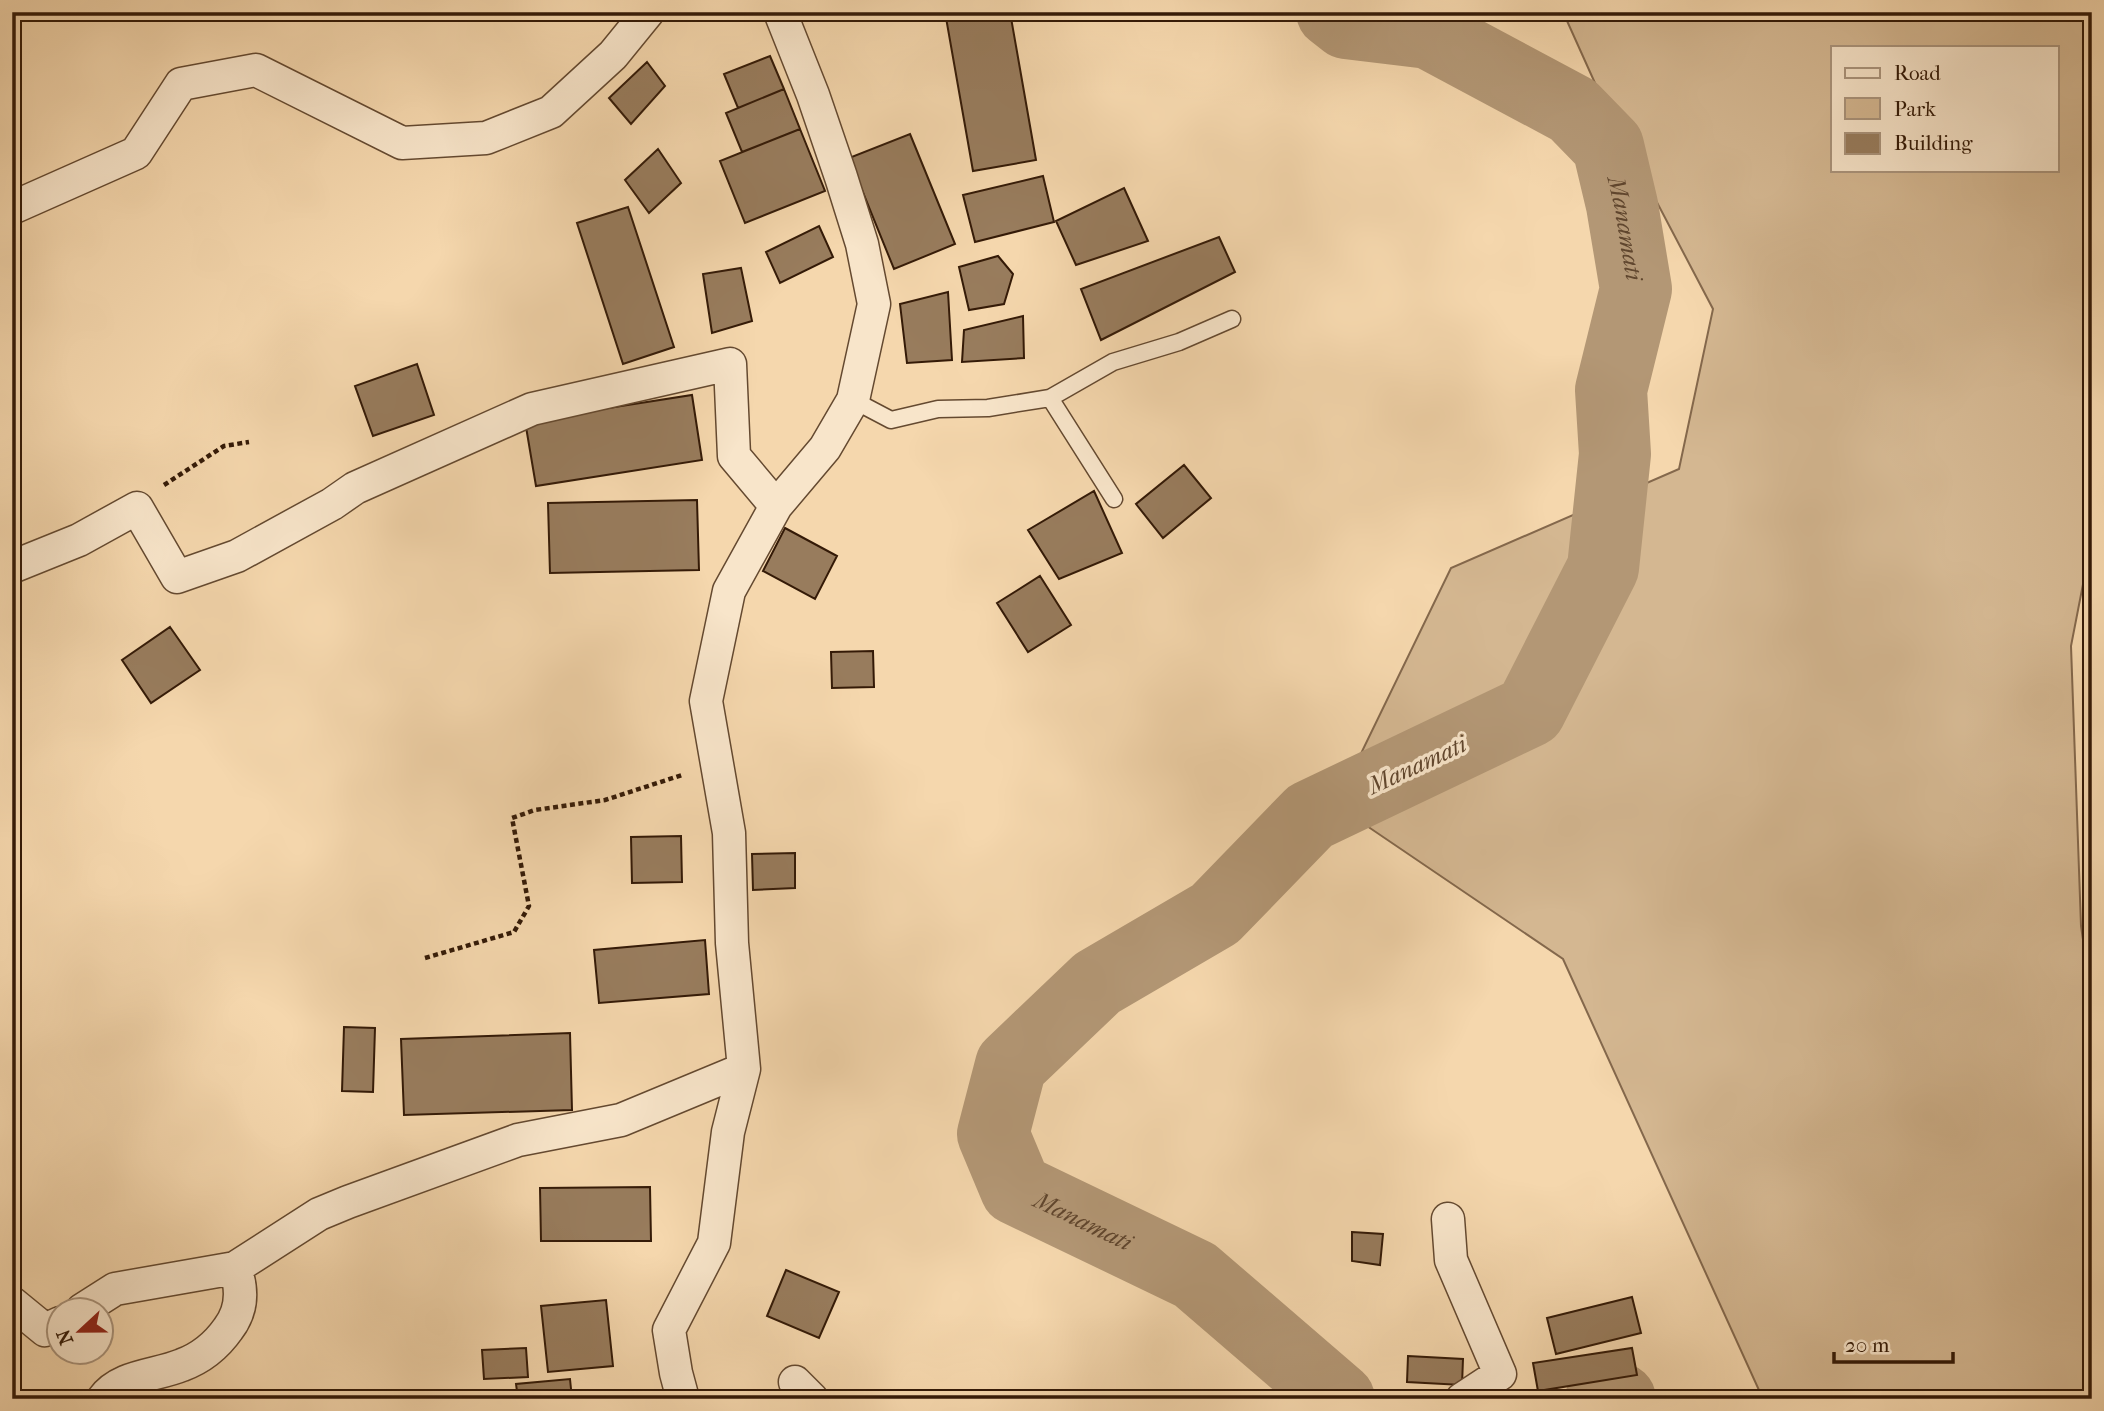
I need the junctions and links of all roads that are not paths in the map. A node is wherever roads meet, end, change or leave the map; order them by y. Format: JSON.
{"nodes":[{"id":1,"x":648,"y":12,"type":"edge"},
{"id":2,"x":780,"y":12,"type":"edge"},
{"id":3,"x":12,"y":208,"type":"edge"},
{"id":4,"x":1232,"y":319,"type":"dead end"},
{"id":5,"x":1050,"y":398,"type":"junction"},
{"id":6,"x":853,"y":400,"type":"junction"},
{"id":7,"x":1114,"y":499,"type":"dead end"},
{"id":8,"x":776,"y":506,"type":"junction"},
{"id":9,"x":12,"y":568,"type":"edge"},
{"id":10,"x":744,"y":1069,"type":"junction"},
{"id":11,"x":1448,"y":1219,"type":"dead end"},
{"id":12,"x":235,"y":1268,"type":"junction"},
{"id":13,"x":104,"y":1296,"type":"edge"},
{"id":14,"x":12,"y":1303,"type":"edge"},
{"id":15,"x":46,"y":1330,"type":"edge"},
{"id":16,"x":103,"y":1399,"type":"edge"},
{"id":17,"x":683,"y":1399,"type":"edge"},
{"id":18,"x":1462,"y":1399,"type":"edge"}],
"edges":[{"from":1,"to":3,"type":"street"},
{"from":2,"to":6,"type":"street"},
{"from":4,"to":5,"type":"lane"},
{"from":5,"to":6,"type":"lane"},
{"from":5,"to":7,"type":"lane"},
{"from":6,"to":8,"type":"street"},
{"from":8,"to":9,"type":"street"},
{"from":8,"to":10,"type":"street"},
{"from":10,"to":12,"type":"street"},
{"from":10,"to":17,"type":"street"},
{"from":11,"to":18,"type":"street"},
{"from":12,"to":13,"type":"street"},
{"from":12,"to":16,"type":"street"},
{"from":14,"to":15,"type":"street"}]}
